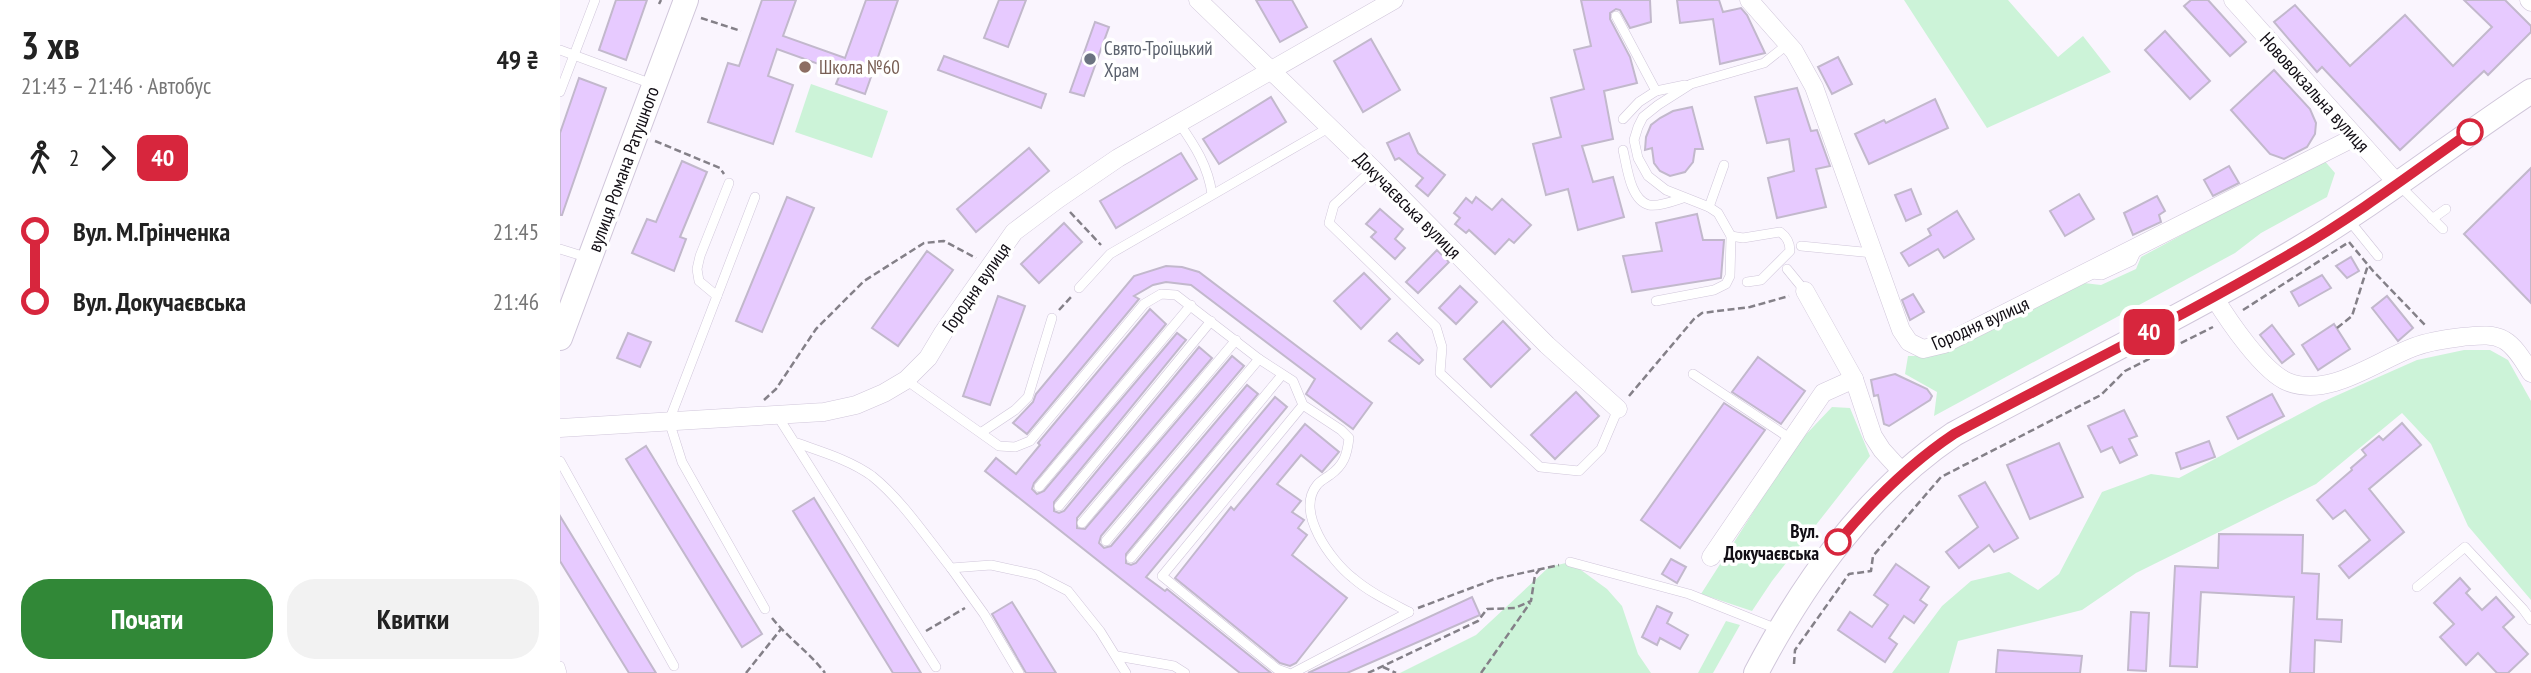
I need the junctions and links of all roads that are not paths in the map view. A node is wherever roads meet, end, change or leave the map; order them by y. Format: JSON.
{"nodes":[{"id":1,"x":594,"y":0,"type":"edge"},
{"id":2,"x":1198,"y":0,"type":"edge"},
{"id":3,"x":1394,"y":0,"type":"edge"},
{"id":4,"x":1749,"y":0,"type":"edge"},
{"id":5,"x":2233,"y":0,"type":"edge"},
{"id":6,"x":689,"y":7,"type":"edge"},
{"id":7,"x":1616,"y":16,"type":"dead end"},
{"id":8,"x":1788,"y":44,"type":"junction"},
{"id":9,"x":560,"y":50,"type":"edge"},
{"id":10,"x":573,"y":55,"type":"junction"},
{"id":11,"x":1272,"y":71,"type":"junction"},
{"id":12,"x":1691,"y":84,"type":"junction"},
{"id":13,"x":654,"y":85,"type":"junction"},
{"id":14,"x":1656,"y":91,"type":"junction"},
{"id":15,"x":2531,"y":91,"type":"edge"},
{"id":16,"x":560,"y":92,"type":"edge"},
{"id":17,"x":1623,"y":119,"type":"dead end"},
{"id":18,"x":1178,"y":123,"type":"junction"},
{"id":19,"x":1330,"y":127,"type":"junction"},
{"id":20,"x":2355,"y":137,"type":"junction"},
{"id":21,"x":1623,"y":150,"type":"dead end"},
{"id":22,"x":1724,"y":165,"type":"dead end"},
{"id":23,"x":1373,"y":169,"type":"junction"},
{"id":24,"x":729,"y":183,"type":"road end"},
{"id":25,"x":2397,"y":183,"type":"junction"},
{"id":26,"x":1212,"y":194,"type":"junction"},
{"id":27,"x":755,"y":197,"type":"dead end"},
{"id":28,"x":1685,"y":198,"type":"junction"},
{"id":29,"x":1709,"y":207,"type":"junction"},
{"id":30,"x":2446,"y":209,"type":"dead end"},
{"id":31,"x":2348,"y":219,"type":"junction"},
{"id":32,"x":2432,"y":219,"type":"junction"},
{"id":33,"x":2443,"y":229,"type":"dead end"},
{"id":34,"x":1731,"y":236,"type":"junction"},
{"id":35,"x":1801,"y":246,"type":"dead end"},
{"id":36,"x":560,"y":249,"type":"edge"},
{"id":37,"x":1874,"y":253,"type":"junction"},
{"id":38,"x":2378,"y":256,"type":"dead end"},
{"id":39,"x":590,"y":258,"type":"junction"},
{"id":40,"x":1787,"y":269,"type":"dead end"},
{"id":41,"x":1747,"y":282,"type":"dead end"},
{"id":42,"x":1079,"y":288,"type":"road end"},
{"id":43,"x":1805,"y":291,"type":"joint"},
{"id":44,"x":717,"y":296,"type":"junction"},
{"id":45,"x":2214,"y":298,"type":"junction"},
{"id":46,"x":1656,"y":301,"type":"dead end"},
{"id":47,"x":1191,"y":305,"type":"junction"},
{"id":48,"x":1052,"y":318,"type":"road end"},
{"id":49,"x":1211,"y":321,"type":"junction"},
{"id":50,"x":560,"y":338,"type":"edge"},
{"id":51,"x":1236,"y":340,"type":"junction"},
{"id":52,"x":1259,"y":359,"type":"junction"},
{"id":53,"x":2531,"y":373,"type":"edge"},
{"id":54,"x":1693,"y":374,"type":"dead end"},
{"id":55,"x":1282,"y":375,"type":"junction"},
{"id":56,"x":1854,"y":379,"type":"junction"},
{"id":57,"x":906,"y":380,"type":"junction"},
{"id":58,"x":1303,"y":405,"type":"junction"},
{"id":59,"x":1618,"y":409,"type":"joint"},
{"id":60,"x":778,"y":415,"type":"junction"},
{"id":61,"x":669,"y":421,"type":"junction"},
{"id":62,"x":560,"y":428,"type":"edge"},
{"id":63,"x":982,"y":432,"type":"junction"},
{"id":64,"x":1791,"y":439,"type":"junction"},
{"id":65,"x":797,"y":443,"type":"junction"},
{"id":66,"x":560,"y":461,"type":"edge"},
{"id":67,"x":1903,"y":473,"type":"junction"},
{"id":68,"x":1039,"y":488,"type":"dead end"},
{"id":69,"x":1059,"y":506,"type":"dead end"},
{"id":70,"x":1082,"y":523,"type":"dead end"},
{"id":71,"x":1106,"y":541,"type":"dead end"},
{"id":72,"x":1712,"y":557,"type":"dead end"},
{"id":73,"x":1131,"y":558,"type":"dead end"},
{"id":74,"x":1570,"y":562,"type":"road end"},
{"id":75,"x":951,"y":568,"type":"junction"},
{"id":76,"x":2417,"y":587,"type":"dead end"},
{"id":77,"x":765,"y":610,"type":"road end"},
{"id":78,"x":2531,"y":620,"type":"edge"},
{"id":79,"x":1779,"y":630,"type":"junction"},
{"id":80,"x":1117,"y":656,"type":"dead end"},
{"id":81,"x":560,"y":666,"type":"edge"},
{"id":82,"x":674,"y":666,"type":"dead end"},
{"id":83,"x":936,"y":667,"type":"dead end"},
{"id":84,"x":562,"y":673,"type":"edge"},
{"id":85,"x":1018,"y":673,"type":"edge"},
{"id":86,"x":1126,"y":673,"type":"edge"},
{"id":87,"x":1185,"y":673,"type":"edge"},
{"id":88,"x":1290,"y":673,"type":"edge"},
{"id":89,"x":1756,"y":673,"type":"edge"}],
"edges":[{"from":1,"to":10,"type":"lane"},
{"from":2,"to":11,"type":"street","name":"Докучаєвська вулиця"},
{"from":3,"to":11,"type":"street","name":"Городня вулиця"},
{"from":4,"to":8,"type":"street","name":"Городня вулиця"},
{"from":5,"to":20,"type":"street","name":"Нововокзальна вулиця"},
{"from":6,"to":13,"type":"main road","name":"вулиця Романа Ратушного"},
{"from":7,"to":14,"type":"lane"},
{"from":8,"to":12,"type":"lane"},
{"from":8,"to":37,"type":"street","name":"Городня вулиця"},
{"from":9,"to":10,"type":"lane"},
{"from":10,"to":13,"type":"lane"},
{"from":10,"to":16,"type":"lane"},
{"from":11,"to":18,"type":"street","name":"Городня вулиця"},
{"from":11,"to":19,"type":"street","name":"Докучаєвська вулиця"},
{"from":12,"to":14,"type":"lane"},
{"from":12,"to":28,"type":"lane"},
{"from":13,"to":39,"type":"main road","name":"вулиця Романа Ратушного"},
{"from":14,"to":17,"type":"lane"},
{"from":15,"to":25,"type":"main road"},
{"from":18,"to":26,"type":"lane"},
{"from":18,"to":57,"type":"street","name":"Городня вулиця"},
{"from":19,"to":23,"type":"street","name":"Докучаєвська вулиця"},
{"from":19,"to":26,"type":"lane"},
{"from":20,"to":25,"type":"street","name":"Нововокзальна вулиця"},
{"from":20,"to":37,"type":"street","name":"Городня вулиця"},
{"from":21,"to":28,"type":"lane"},
{"from":22,"to":29,"type":"lane"},
{"from":23,"to":59,"type":"street","name":"Докучаєвська вулиця"},
{"from":23,"to":59,"type":"lane"},
{"from":24,"to":44,"type":"lane"},
{"from":25,"to":31,"type":"main road"},
{"from":25,"to":32,"type":"lane"},
{"from":26,"to":42,"type":"lane"},
{"from":27,"to":44,"type":"lane"},
{"from":28,"to":29,"type":"lane"},
{"from":29,"to":34,"type":"lane"},
{"from":30,"to":32,"type":"lane"},
{"from":31,"to":38,"type":"lane"},
{"from":31,"to":45,"type":"main road"},
{"from":32,"to":33,"type":"lane"},
{"from":34,"to":41,"type":"lane"},
{"from":34,"to":46,"type":"lane"},
{"from":35,"to":37,"type":"lane"},
{"from":36,"to":39,"type":"lane"},
{"from":39,"to":50,"type":"main road","name":"вулиця Романа Ратушного"},
{"from":40,"to":43,"type":"lane"},
{"from":43,"to":56,"type":"street"},
{"from":44,"to":61,"type":"lane"},
{"from":45,"to":53,"type":"street"},
{"from":45,"to":67,"type":"main road"},
{"from":47,"to":49,"type":"lane"},
{"from":47,"to":63,"type":"lane"},
{"from":47,"to":68,"type":"lane"},
{"from":48,"to":63,"type":"lane"},
{"from":49,"to":51,"type":"lane"},
{"from":49,"to":69,"type":"lane"},
{"from":51,"to":52,"type":"lane"},
{"from":51,"to":70,"type":"lane"},
{"from":52,"to":55,"type":"lane"},
{"from":52,"to":71,"type":"lane"},
{"from":54,"to":64,"type":"lane"},
{"from":55,"to":58,"type":"lane"},
{"from":55,"to":73,"type":"lane"},
{"from":56,"to":64,"type":"street"},
{"from":56,"to":67,"type":"street"},
{"from":57,"to":60,"type":"street","name":"Городня вулиця"},
{"from":57,"to":63,"type":"lane"},
{"from":58,"to":88,"type":"lane"},
{"from":58,"to":88,"type":"lane"},
{"from":60,"to":61,"type":"street","name":"Городня вулиця"},
{"from":60,"to":65,"type":"lane"},
{"from":61,"to":62,"type":"street","name":"Городня вулиця"},
{"from":61,"to":77,"type":"lane"},
{"from":64,"to":72,"type":"street"},
{"from":65,"to":75,"type":"lane"},
{"from":65,"to":83,"type":"lane"},
{"from":66,"to":82,"type":"lane"},
{"from":67,"to":79,"type":"main road"},
{"from":74,"to":79,"type":"lane"},
{"from":75,"to":85,"type":"lane"},
{"from":75,"to":86,"type":"lane"},
{"from":76,"to":78,"type":"lane"},
{"from":79,"to":89,"type":"main road"},
{"from":80,"to":87,"type":"lane"},
{"from":81,"to":84,"type":"lane"}]}
